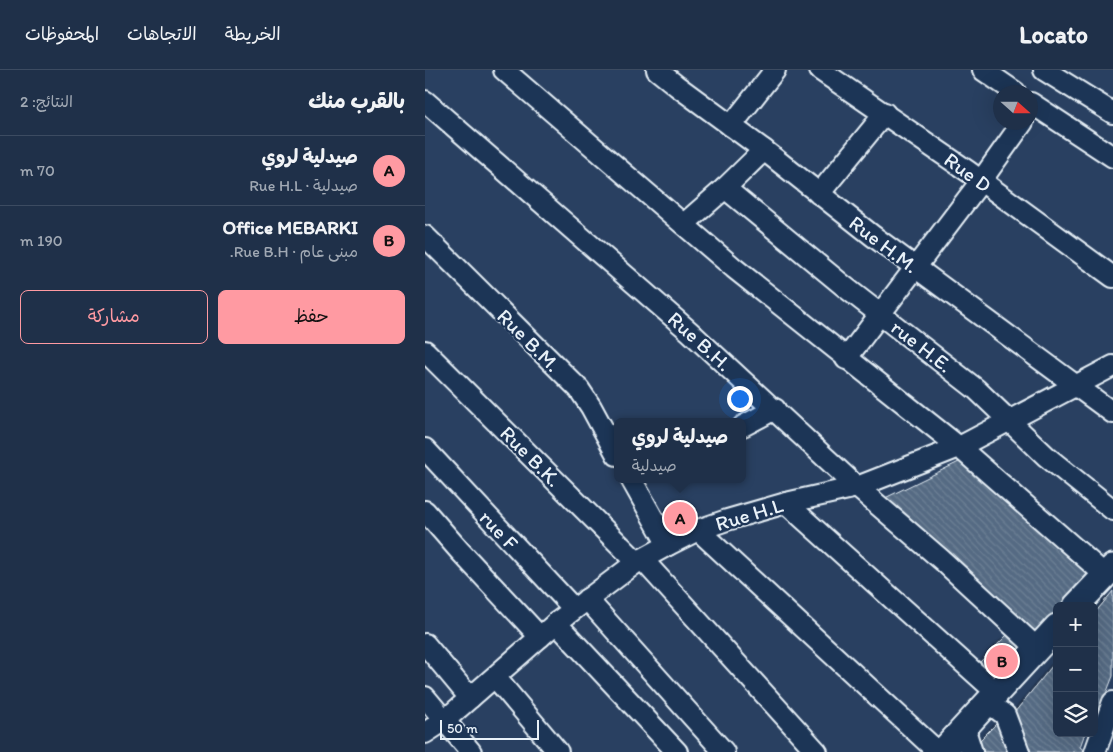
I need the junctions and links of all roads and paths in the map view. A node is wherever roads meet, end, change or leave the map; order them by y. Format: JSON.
{"nodes":[{"id":1,"x":504,"y":70,"type":"edge"},
{"id":2,"x":657,"y":70,"type":"edge"},
{"id":3,"x":775,"y":70,"type":"edge"},
{"id":4,"x":820,"y":70,"type":"edge"},
{"id":5,"x":983,"y":70,"type":"edge"},
{"id":6,"x":1044,"y":70,"type":"edge"},
{"id":7,"x":1005,"y":85,"type":"edge"},
{"id":8,"x":425,"y":101,"type":"edge"},
{"id":9,"x":1038,"y":111,"type":"edge"},
{"id":10,"x":885,"y":113,"type":"junction"},
{"id":11,"x":1113,"y":113,"type":"edge"},
{"id":12,"x":731,"y":126,"type":"junction"},
{"id":13,"x":1017,"y":130,"type":"edge"},
{"id":14,"x":764,"y":150,"type":"junction"},
{"id":15,"x":1113,"y":157,"type":"edge"},
{"id":16,"x":981,"y":181,"type":"junction"},
{"id":17,"x":725,"y":188,"type":"junction"},
{"id":18,"x":819,"y":194,"type":"junction"},
{"id":19,"x":684,"y":224,"type":"junction"},
{"id":20,"x":425,"y":236,"type":"edge"},
{"id":21,"x":915,"y":268,"type":"junction"},
{"id":22,"x":1113,"y":277,"type":"edge"},
{"id":23,"x":881,"y":314,"type":"junction"},
{"id":24,"x":425,"y":350,"type":"edge"},
{"id":25,"x":846,"y":359,"type":"junction"},
{"id":26,"x":1113,"y":366,"type":"edge"},
{"id":27,"x":1076,"y":385,"type":"junction"},
{"id":28,"x":775,"y":409,"type":"junction"},
{"id":29,"x":1113,"y":413,"type":"edge"},
{"id":30,"x":1009,"y":422,"type":"junction"},
{"id":31,"x":746,"y":424,"type":"edge"},
{"id":32,"x":959,"y":447,"type":"junction"},
{"id":33,"x":425,"y":449,"type":"edge"},
{"id":34,"x":614,"y":449,"type":"edge"},
{"id":35,"x":636,"y":483,"type":"edge"},
{"id":36,"x":857,"y":487,"type":"junction"},
{"id":37,"x":786,"y":503,"type":"junction"},
{"id":38,"x":1113,"y":510,"type":"edge"},
{"id":39,"x":425,"y":511,"type":"edge"},
{"id":40,"x":698,"y":530,"type":"junction"},
{"id":41,"x":668,"y":545,"type":"junction"},
{"id":42,"x":640,"y":560,"type":"junction"},
{"id":43,"x":1109,"y":570,"type":"edge"},
{"id":44,"x":1080,"y":602,"type":"edge"},
{"id":45,"x":581,"y":604,"type":"junction"},
{"id":46,"x":556,"y":623,"type":"junction"},
{"id":47,"x":1053,"y":630,"type":"edge"},
{"id":48,"x":540,"y":637,"type":"junction"},
{"id":49,"x":425,"y":644,"type":"edge"},
{"id":50,"x":1037,"y":648,"type":"junction"},
{"id":51,"x":495,"y":677,"type":"junction"},
{"id":52,"x":992,"y":697,"type":"junction"},
{"id":53,"x":425,"y":698,"type":"edge"},
{"id":54,"x":470,"y":698,"type":"junction"},
{"id":55,"x":1113,"y":702,"type":"edge"},
{"id":56,"x":445,"y":720,"type":"junction"},
{"id":57,"x":964,"y":727,"type":"junction"},
{"id":58,"x":425,"y":733,"type":"edge"},
{"id":59,"x":1113,"y":736,"type":"edge"},
{"id":60,"x":471,"y":752,"type":"edge"},
{"id":61,"x":558,"y":752,"type":"edge"},
{"id":62,"x":677,"y":752,"type":"edge"},
{"id":63,"x":724,"y":752,"type":"edge"},
{"id":64,"x":817,"y":752,"type":"edge"},
{"id":65,"x":940,"y":752,"type":"edge"},
{"id":66,"x":972,"y":752,"type":"edge"},
{"id":67,"x":1019,"y":752,"type":"edge"},
{"id":68,"x":1095,"y":752,"type":"edge"},
{"id":69,"x":1107,"y":752,"type":"edge"}],
"edges":[{"from":1,"to":19,"type":"street"},
{"from":2,"to":12,"type":"street","name":"Rue H.M."},
{"from":3,"to":12,"type":"street"},
{"from":4,"to":10,"type":"street","name":"Rue D"},
{"from":5,"to":7,"type":"street"},
{"from":6,"to":11,"type":"street"},
{"from":8,"to":28,"type":"street","name":"Rue B.H."},
{"from":9,"to":15,"type":"street"},
{"from":10,"to":16,"type":"street","name":"Rue D"},
{"from":10,"to":18,"type":"street"},
{"from":12,"to":14,"type":"street","name":"Rue H.M."},
{"from":13,"to":16,"type":"street"},
{"from":14,"to":17,"type":"street"},
{"from":14,"to":18,"type":"street","name":"Rue H.M."},
{"from":16,"to":21,"type":"street"},
{"from":16,"to":22,"type":"street","name":"Rue D"},
{"from":17,"to":19,"type":"street"},
{"from":17,"to":23,"type":"street","name":"rue H.E."},
{"from":18,"to":21,"type":"street","name":"Rue H.M."},
{"from":19,"to":25,"type":"street"},
{"from":20,"to":34,"type":"street","name":"Rue B.M."},
{"from":21,"to":23,"type":"street"},
{"from":21,"to":27,"type":"street","name":"Rue H.M."},
{"from":23,"to":25,"type":"street"},
{"from":23,"to":30,"type":"street","name":"rue H.E."},
{"from":24,"to":42,"type":"street","name":"Rue B.K."},
{"from":25,"to":32,"type":"street"},
{"from":26,"to":27,"type":"street","name":"Rue H.L"},
{"from":27,"to":29,"type":"street","name":"Rue H.M."},
{"from":27,"to":30,"type":"street","name":"Rue H.L"},
{"from":28,"to":31,"type":"street"},
{"from":28,"to":36,"type":"street","name":"Rue B.H."},
{"from":30,"to":32,"type":"street","name":"Rue H.L"},
{"from":30,"to":38,"type":"street","name":"rue H.E."},
{"from":32,"to":36,"type":"street","name":"Rue H.L"},
{"from":32,"to":43,"type":"street"},
{"from":33,"to":45,"type":"street","name":"rue F"},
{"from":35,"to":41,"type":"street"},
{"from":36,"to":37,"type":"street","name":"Rue H.L"},
{"from":36,"to":50,"type":"street","name":"Rue B.H."},
{"from":37,"to":40,"type":"street","name":"Rue H.L"},
{"from":37,"to":52,"type":"street"},
{"from":39,"to":48,"type":"street"},
{"from":40,"to":41,"type":"street","name":"Rue H.L"},
{"from":40,"to":65,"type":"street"},
{"from":41,"to":42,"type":"street","name":"Rue H.L"},
{"from":42,"to":45,"type":"street","name":"Rue H.L"},
{"from":42,"to":64,"type":"street","name":"Rue B.K."},
{"from":43,"to":44,"type":"main road"},
{"from":45,"to":46,"type":"street","name":"Rue H.L"},
{"from":45,"to":63,"type":"street","name":"rue F"},
{"from":46,"to":48,"type":"street","name":"Rue H.L"},
{"from":46,"to":62,"type":"street"},
{"from":47,"to":50,"type":"main road"},
{"from":48,"to":51,"type":"street","name":"Rue H.L"},
{"from":49,"to":54,"type":"street"},
{"from":50,"to":52,"type":"main road"},
{"from":51,"to":54,"type":"street","name":"Rue H.L"},
{"from":51,"to":61,"type":"street"},
{"from":52,"to":57,"type":"main road"},
{"from":52,"to":67,"type":"street"},
{"from":53,"to":56,"type":"street"},
{"from":54,"to":56,"type":"street","name":"Rue H.L"},
{"from":55,"to":68,"type":"street"},
{"from":56,"to":58,"type":"street","name":"Rue H.L"},
{"from":56,"to":60,"type":"street"},
{"from":57,"to":65,"type":"main road"},
{"from":57,"to":66,"type":"street"},
{"from":59,"to":69,"type":"street"}]}
